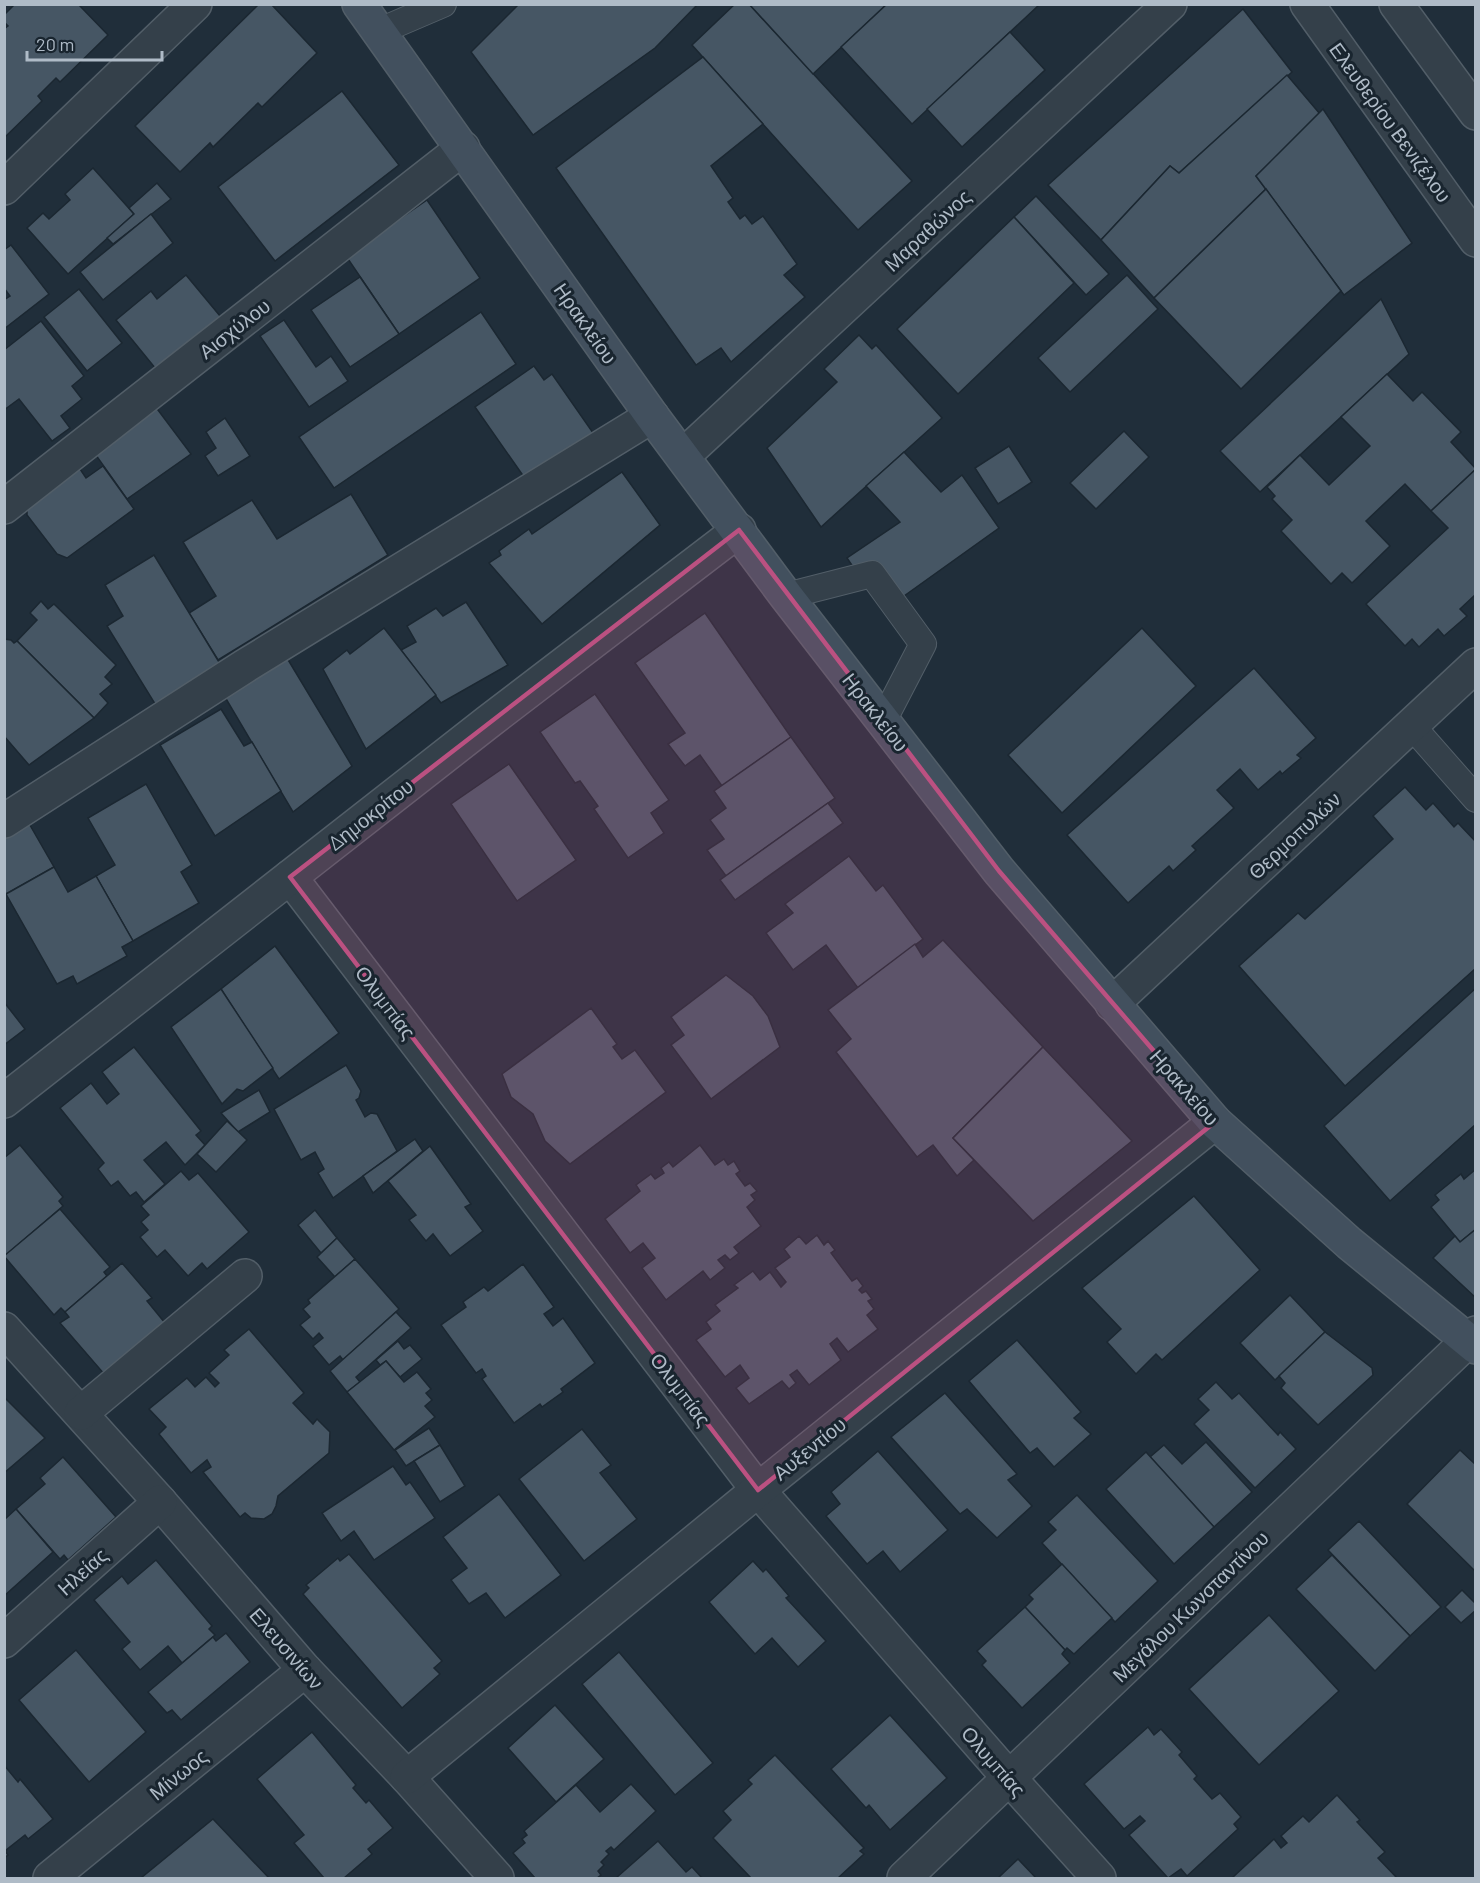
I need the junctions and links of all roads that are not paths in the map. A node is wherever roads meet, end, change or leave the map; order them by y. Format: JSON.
{"nodes":[{"id":1,"x":195,"y":4,"type":"edge"},
{"id":2,"x":359,"y":4,"type":"edge"},
{"id":3,"x":443,"y":4,"type":"edge"},
{"id":4,"x":1170,"y":4,"type":"edge"},
{"id":5,"x":1307,"y":4,"type":"edge"},
{"id":6,"x":1396,"y":4,"type":"edge"},
{"id":7,"x":380,"y":32,"type":"junction"},
{"id":8,"x":1476,"y":113,"type":"edge"},
{"id":9,"x":463,"y":148,"type":"junction"},
{"id":10,"x":4,"y":188,"type":"edge"},
{"id":11,"x":1476,"y":240,"type":"edge"},
{"id":12,"x":652,"y":416,"type":"junction"},
{"id":13,"x":683,"y":456,"type":"junction"},
{"id":14,"x":4,"y":507,"type":"edge"},
{"id":15,"x":739,"y":530,"type":"junction"},
{"id":16,"x":786,"y":596,"type":"junction"},
{"id":17,"x":1476,"y":665,"type":"edge"},
{"id":18,"x":883,"y":721,"type":"junction"},
{"id":19,"x":1412,"y":725,"type":"junction"},
{"id":20,"x":1476,"y":799,"type":"edge"},
{"id":21,"x":4,"y":821,"type":"edge"},
{"id":22,"x":290,"y":877,"type":"junction"},
{"id":23,"x":1112,"y":1004,"type":"junction"},
{"id":24,"x":4,"y":1101,"type":"edge"},
{"id":25,"x":1215,"y":1122,"type":"junction"},
{"id":26,"x":245,"y":1276,"type":"dead end"},
{"id":27,"x":4,"y":1329,"type":"edge"},
{"id":28,"x":1473,"y":1340,"type":"edge"},
{"id":29,"x":81,"y":1413,"type":"junction"},
{"id":30,"x":758,"y":1490,"type":"junction"},
{"id":31,"x":160,"y":1502,"type":"junction"},
{"id":32,"x":4,"y":1641,"type":"edge"},
{"id":33,"x":305,"y":1670,"type":"junction"},
{"id":34,"x":406,"y":1777,"type":"junction"},
{"id":35,"x":1010,"y":1779,"type":"junction"},
{"id":36,"x":50,"y":1878,"type":"edge"},
{"id":37,"x":497,"y":1878,"type":"edge"},
{"id":38,"x":904,"y":1878,"type":"edge"},
{"id":39,"x":1099,"y":1878,"type":"edge"}],
"edges":[{"from":1,"to":10,"type":"street"},
{"from":2,"to":7,"type":"main road","name":"Ηρακλείου"},
{"from":3,"to":7,"type":"lane"},
{"from":4,"to":13,"type":"street","name":"Μαραθώνος"},
{"from":5,"to":11,"type":"street","name":"Ελευθερίου Βενιζέλου"},
{"from":6,"to":8,"type":"street"},
{"from":7,"to":9,"type":"main road","name":"Ηρακλείου"},
{"from":9,"to":12,"type":"main road","name":"Ηρακλείου"},
{"from":9,"to":14,"type":"street","name":"Αισχύλου"},
{"from":12,"to":13,"type":"main road","name":"Ηρακλείου"},
{"from":12,"to":21,"type":"street"},
{"from":13,"to":15,"type":"main road","name":"Ηρακλείου"},
{"from":15,"to":16,"type":"main road","name":"Ηρακλείου"},
{"from":15,"to":22,"type":"street","name":"Δημοκρίτου"},
{"from":16,"to":18,"type":"main road","name":"Ηρακλείου"},
{"from":16,"to":18,"type":"lane"},
{"from":17,"to":19,"type":"street","name":"Θερμοπυλών"},
{"from":18,"to":23,"type":"main road","name":"Ηρακλείου"},
{"from":19,"to":20,"type":"lane"},
{"from":19,"to":23,"type":"street","name":"Θερμοπυλών"},
{"from":22,"to":24,"type":"street","name":"Δημοκρίτου"},
{"from":22,"to":30,"type":"street","name":"Ολυμπίας"},
{"from":23,"to":25,"type":"main road","name":"Ηρακλείου"},
{"from":25,"to":28,"type":"main road","name":"Ηρακλείου"},
{"from":25,"to":30,"type":"street","name":"Αυξεντίου"},
{"from":26,"to":29,"type":"street"},
{"from":27,"to":29,"type":"street","name":"Ελευσινίων"},
{"from":28,"to":35,"type":"street","name":"Μεγάλου Κωνσταντίνου"},
{"from":29,"to":31,"type":"street","name":"Ελευσινίων"},
{"from":30,"to":34,"type":"street","name":"Αυξεντίου"},
{"from":30,"to":35,"type":"street","name":"Ολυμπίας"},
{"from":31,"to":32,"type":"street","name":"Ηλείας"},
{"from":31,"to":33,"type":"street","name":"Ελευσινίων"},
{"from":33,"to":34,"type":"street","name":"Ελευσινίων"},
{"from":33,"to":36,"type":"street","name":"Μίνωος"},
{"from":34,"to":37,"type":"street","name":"Ελευσινίων"},
{"from":35,"to":38,"type":"street","name":"Μεγάλου Κωνσταντίνου"},
{"from":35,"to":39,"type":"street","name":"Ολυμπίας"}]}
